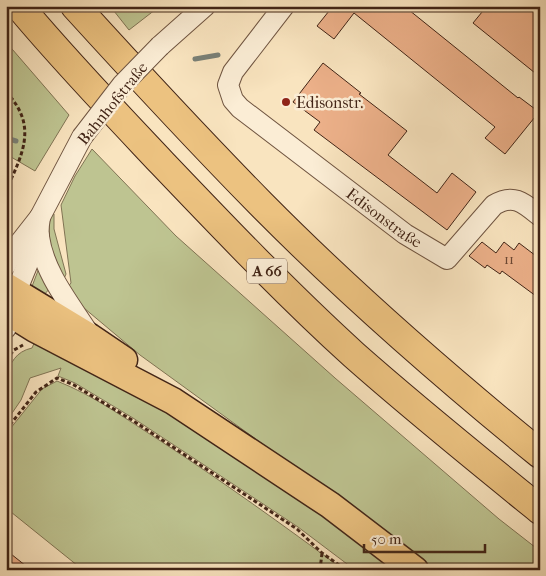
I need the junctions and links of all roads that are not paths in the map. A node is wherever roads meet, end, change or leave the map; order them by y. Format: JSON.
{"nodes":[{"id":1,"x":19,"y":6,"type":"edge"},
{"id":2,"x":75,"y":6,"type":"edge"},
{"id":3,"x":205,"y":6,"type":"edge"},
{"id":4,"x":284,"y":6,"type":"edge"},
{"id":5,"x":540,"y":216,"type":"edge"},
{"id":6,"x":39,"y":226,"type":"junction"},
{"id":7,"x":6,"y":264,"type":"edge"},
{"id":8,"x":9,"y":306,"type":"edge"},
{"id":9,"x":90,"y":337,"type":"junction"},
{"id":10,"x":173,"y":401,"type":"junction"},
{"id":11,"x":540,"y":454,"type":"edge"},
{"id":12,"x":540,"y":510,"type":"edge"},
{"id":13,"x":415,"y":570,"type":"edge"}],
"edges":[{"from":1,"to":12,"type":"highway","number":"A 66"},
{"from":2,"to":11,"type":"highway","number":"A 66"},
{"from":3,"to":6,"type":"street","name":"Bahnhofstraße","bridge":true},
{"from":4,"to":5,"type":"street","name":"Edisonstraße"},
{"from":6,"to":7,"type":"street","name":"Bahnhofstraße"},
{"from":6,"to":8,"type":"street","name":"Bahnhofstraße"},
{"from":6,"to":9,"type":"street"},
{"from":8,"to":9,"type":"main road"},
{"from":8,"to":10,"type":"main road"},
{"from":9,"to":10,"type":"main road"},
{"from":10,"to":13,"type":"main road"}]}
